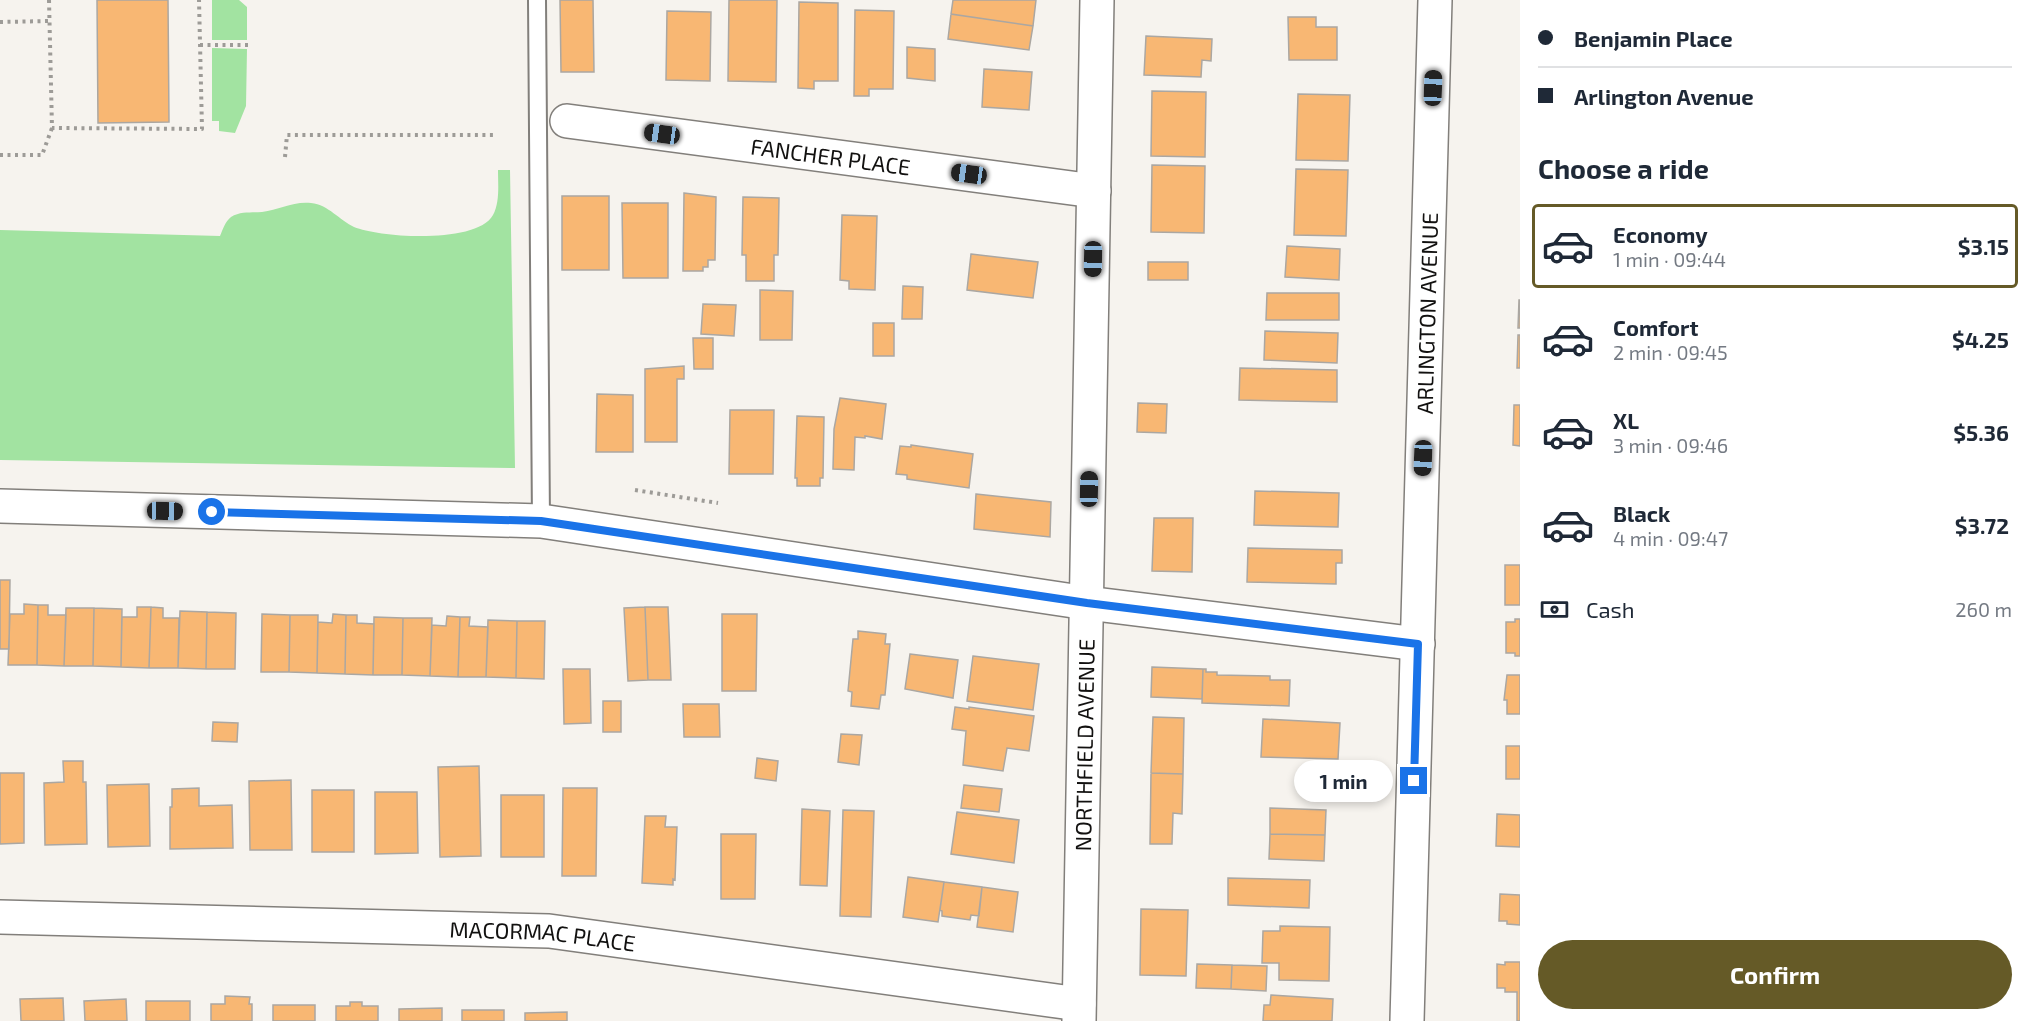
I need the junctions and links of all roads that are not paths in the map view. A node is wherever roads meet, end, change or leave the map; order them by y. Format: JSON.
{"nodes":[{"id":1,"x":537,"y":0,"type":"edge"},
{"id":2,"x":1097,"y":0,"type":"edge"},
{"id":3,"x":1435,"y":0,"type":"edge"},
{"id":4,"x":567,"y":121,"type":"dead end"},
{"id":5,"x":1094,"y":190,"type":"junction"},
{"id":6,"x":0,"y":506,"type":"edge"},
{"id":7,"x":541,"y":521,"type":"junction"},
{"id":8,"x":1087,"y":603,"type":"junction"},
{"id":9,"x":1418,"y":644,"type":"junction"},
{"id":10,"x":0,"y":917,"type":"edge"},
{"id":11,"x":1079,"y":1013,"type":"edge"},
{"id":12,"x":1407,"y":1021,"type":"edge"}],
"edges":[{"from":1,"to":7,"type":"lane"},
{"from":2,"to":5,"type":"street","name":"NORTHFIELD AVENUE"},
{"from":3,"to":9,"type":"street","name":"ARLINGTON AVENUE"},
{"from":4,"to":5,"type":"street","name":"FANCHER PLACE"},
{"from":5,"to":8,"type":"street","name":"NORTHFIELD AVENUE"},
{"from":6,"to":7,"type":"street"},
{"from":7,"to":8,"type":"street"},
{"from":8,"to":9,"type":"street"},
{"from":8,"to":11,"type":"street","name":"NORTHFIELD AVENUE"},
{"from":9,"to":12,"type":"street","name":"ARLINGTON AVENUE"},
{"from":10,"to":11,"type":"street","name":"MACORMAC PLACE"}]}
